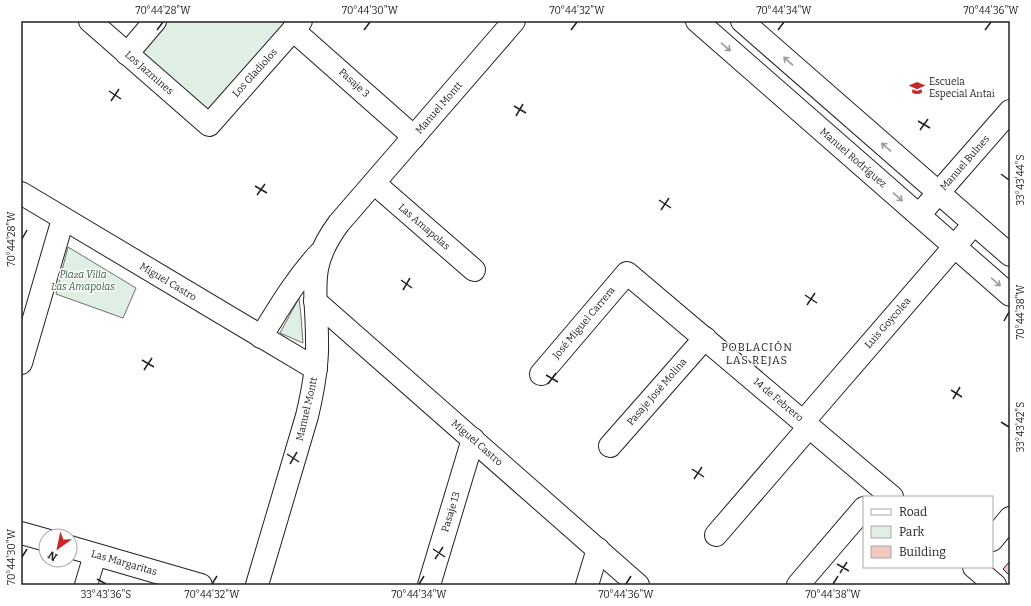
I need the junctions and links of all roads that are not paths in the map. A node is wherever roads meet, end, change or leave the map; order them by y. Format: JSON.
{"nodes":[{"id":1,"x":90,"y":21,"type":"edge"},
{"id":2,"x":155,"y":21,"type":"edge"},
{"id":3,"x":514,"y":21,"type":"edge"},
{"id":4,"x":697,"y":21,"type":"edge"},
{"id":5,"x":742,"y":21,"type":"edge"},
{"id":6,"x":297,"y":25,"type":"edge"},
{"id":7,"x":127,"y":54,"type":"junction"},
{"id":8,"x":1010,"y":111,"type":"edge"},
{"id":9,"x":209,"y":126,"type":"joint"},
{"id":10,"x":414,"y":137,"type":"junction"},
{"id":11,"x":374,"y":183,"type":"junction"},
{"id":12,"x":21,"y":193,"type":"edge"},
{"id":13,"x":939,"y":193,"type":"junction"},
{"id":14,"x":919,"y":216,"type":"junction"},
{"id":15,"x":63,"y":219,"type":"junction"},
{"id":16,"x":974,"y":224,"type":"junction"},
{"id":17,"x":955,"y":247,"type":"junction"},
{"id":18,"x":322,"y":252,"type":"junction"},
{"id":19,"x":1010,"y":255,"type":"edge"},
{"id":20,"x":474,"y":270,"type":"dead end"},
{"id":21,"x":627,"y":273,"type":"joint"},
{"id":22,"x":1010,"y":295,"type":"edge"},
{"id":23,"x":315,"y":301,"type":"junction"},
{"id":24,"x":261,"y":337,"type":"junction"},
{"id":25,"x":705,"y":338,"type":"junction"},
{"id":26,"x":21,"y":363,"type":"edge"},
{"id":27,"x":316,"y":369,"type":"junction"},
{"id":28,"x":541,"y":374,"type":"dead end"},
{"id":29,"x":806,"y":424,"type":"junction"},
{"id":30,"x":473,"y":439,"type":"junction"},
{"id":31,"x":610,"y":446,"type":"dead end"},
{"id":32,"x":882,"y":494,"type":"edge"},
{"id":33,"x":863,"y":509,"type":"edge"},
{"id":34,"x":1010,"y":518,"type":"edge"},
{"id":35,"x":21,"y":533,"type":"edge"},
{"id":36,"x":716,"y":535,"type":"dead end"},
{"id":37,"x":38,"y":538,"type":"edge"},
{"id":38,"x":993,"y":539,"type":"edge"},
{"id":39,"x":78,"y":549,"type":"edge"},
{"id":40,"x":598,"y":549,"type":"junction"},
{"id":41,"x":95,"y":554,"type":"junction"},
{"id":42,"x":86,"y":585,"type":"edge"},
{"id":43,"x":201,"y":585,"type":"edge"},
{"id":44,"x":257,"y":585,"type":"edge"},
{"id":45,"x":430,"y":585,"type":"edge"},
{"id":46,"x":587,"y":585,"type":"edge"},
{"id":47,"x":638,"y":585,"type":"edge"},
{"id":48,"x":798,"y":585,"type":"edge"}],
"edges":[{"from":1,"to":7,"type":"street","name":"Los Jazmines"},
{"from":2,"to":7,"type":"street"},
{"from":3,"to":10,"type":"street","name":"Manuel Montt"},
{"from":4,"to":14,"type":"street","name":"Manuel Rodríguez","one_way":true},
{"from":13,"to":5,"type":"street","one_way":true},
{"from":6,"to":9,"type":"street","name":"Los Gladiolos"},
{"from":6,"to":10,"type":"street","name":"Pasaje 3"},
{"from":7,"to":9,"type":"street","name":"Los Jazmines"},
{"from":8,"to":13,"type":"street","name":"Manuel Bulnes"},
{"from":10,"to":11,"type":"street","name":"Manuel Montt"},
{"from":11,"to":18,"type":"street","name":"Manuel Montt"},
{"from":11,"to":20,"type":"street","name":"Las Amapolas"},
{"from":12,"to":15,"type":"street","name":"Miguel Castro"},
{"from":13,"to":14,"type":"street","name":"Manuel Bulnes"},
{"from":13,"to":16,"type":"street"},
{"from":14,"to":17,"type":"street","name":"Manuel Rodríguez"},
{"from":15,"to":24,"type":"street","name":"Miguel Castro"},
{"from":15,"to":26,"type":"street"},
{"from":16,"to":17,"type":"street","name":"Luis Goycolea"},
{"from":16,"to":19,"type":"street"},
{"from":17,"to":22,"type":"street","name":"Manuel Rodríguez","one_way":true},
{"from":17,"to":29,"type":"street","name":"Luis Goycolea"},
{"from":18,"to":23,"type":"street","name":"Manuel Montt"},
{"from":18,"to":24,"type":"street","name":"Manuel Montt"},
{"from":21,"to":25,"type":"street","name":"14 de Febrero"},
{"from":21,"to":28,"type":"street","name":"José Miguel Carrera"},
{"from":23,"to":27,"type":"street","name":"Manuel Montt"},
{"from":23,"to":30,"type":"street","name":"Miguel Castro"},
{"from":24,"to":27,"type":"street","name":"Miguel Castro"},
{"from":25,"to":29,"type":"street","name":"14 de Febrero"},
{"from":25,"to":31,"type":"street","name":"Pasaje José Molina"},
{"from":27,"to":44,"type":"street","name":"Manuel Montt"},
{"from":29,"to":32,"type":"street","name":"14 de Febrero"},
{"from":29,"to":36,"type":"street","name":"Luis Goycolea"},
{"from":30,"to":40,"type":"street","name":"Miguel Castro"},
{"from":30,"to":45,"type":"street","name":"Pasaje 13"},
{"from":33,"to":48,"type":"street"},
{"from":34,"to":38,"type":"street"},
{"from":35,"to":37,"type":"street"},
{"from":39,"to":41,"type":"street","name":"Las Margaritas"},
{"from":40,"to":46,"type":"street"},
{"from":40,"to":47,"type":"street","name":"Miguel Castro"},
{"from":41,"to":42,"type":"street"},
{"from":41,"to":43,"type":"street","name":"Las Margaritas"}]}
